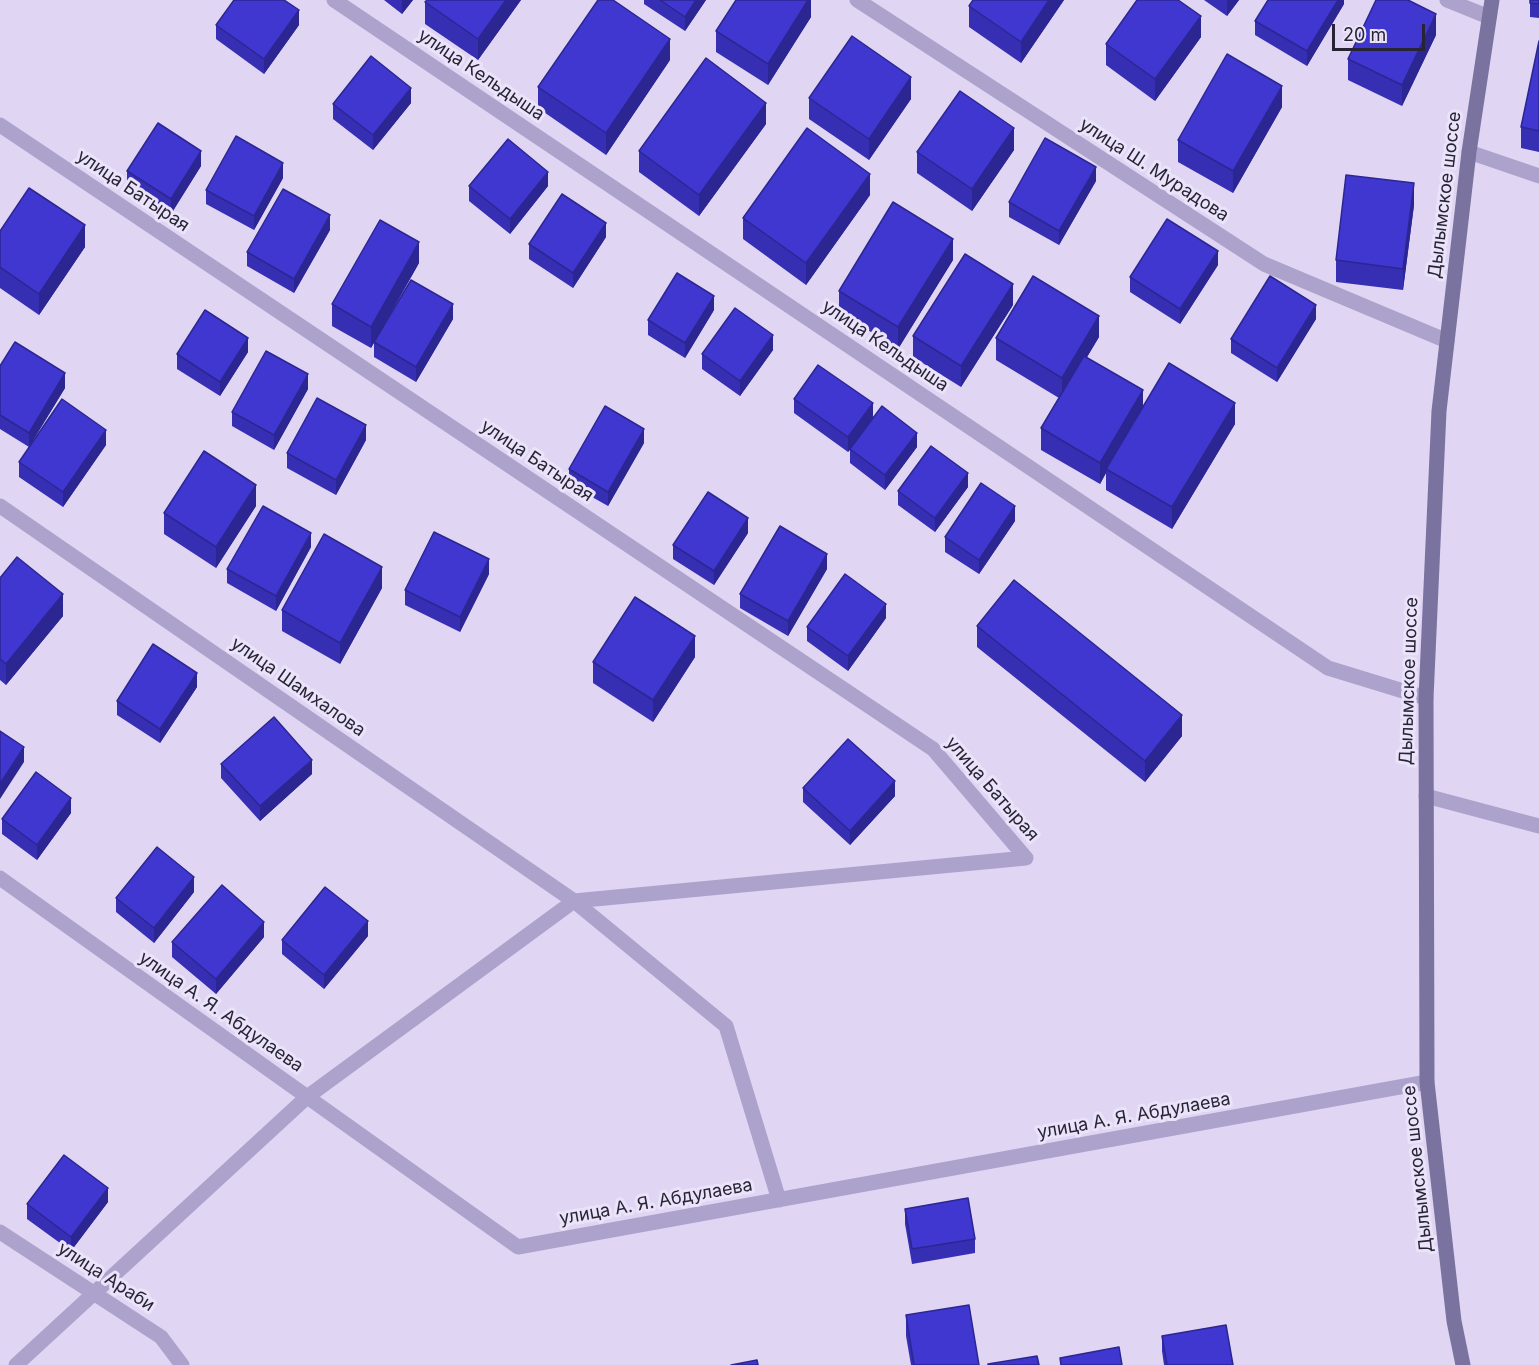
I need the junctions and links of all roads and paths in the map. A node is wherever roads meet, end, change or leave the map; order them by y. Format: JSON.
{"nodes":[{"id":1,"x":334,"y":0,"type":"edge"},
{"id":2,"x":857,"y":0,"type":"edge"},
{"id":3,"x":1447,"y":0,"type":"edge"},
{"id":4,"x":1492,"y":0,"type":"edge"},
{"id":5,"x":1490,"y":17,"type":"junction"},
{"id":6,"x":0,"y":125,"type":"edge"},
{"id":7,"x":1469,"y":152,"type":"junction"},
{"id":8,"x":1539,"y":176,"type":"edge"},
{"id":9,"x":1447,"y":341,"type":"junction"},
{"id":10,"x":0,"y":506,"type":"edge"},
{"id":11,"x":1426,"y":698,"type":"junction"},
{"id":12,"x":1426,"y":796,"type":"junction"},
{"id":13,"x":1539,"y":826,"type":"edge"},
{"id":14,"x":0,"y":878,"type":"edge"},
{"id":15,"x":574,"y":901,"type":"junction"},
{"id":16,"x":1427,"y":1082,"type":"junction"},
{"id":17,"x":307,"y":1097,"type":"junction"},
{"id":18,"x":779,"y":1200,"type":"junction"},
{"id":19,"x":0,"y":1232,"type":"edge"},
{"id":20,"x":94,"y":1293,"type":"junction"},
{"id":21,"x":16,"y":1365,"type":"edge"},
{"id":22,"x":182,"y":1365,"type":"edge"},
{"id":23,"x":1462,"y":1365,"type":"edge"}],
"edges":[{"from":1,"to":11,"type":"street","name":"улица Кельдыша"},
{"from":2,"to":9,"type":"street","name":"улица Ш. Мурадова"},
{"from":3,"to":5,"type":"street"},
{"from":4,"to":5,"type":"main road","name":"Дылымское шоссе"},
{"from":5,"to":7,"type":"main road","name":"Дылымское шоссе"},
{"from":6,"to":15,"type":"street","name":"улица Батырая"},
{"from":7,"to":8,"type":"street"},
{"from":7,"to":9,"type":"main road","name":"Дылымское шоссе"},
{"from":9,"to":11,"type":"main road","name":"Дылымское шоссе"},
{"from":10,"to":15,"type":"street","name":"улица Шамхалова"},
{"from":11,"to":12,"type":"main road","name":"Дылымское шоссе"},
{"from":12,"to":13,"type":"street"},
{"from":12,"to":16,"type":"main road","name":"Дылымское шоссе"},
{"from":14,"to":17,"type":"street","name":"улица А. Я. Абдулаева"},
{"from":15,"to":17,"type":"street"},
{"from":15,"to":18,"type":"street","name":"улица Шамхалова"},
{"from":16,"to":18,"type":"street","name":"улица А. Я. Абдулаева"},
{"from":16,"to":23,"type":"main road","name":"Дылымское шоссе"},
{"from":17,"to":18,"type":"street","name":"улица А. Я. Абдулаева"},
{"from":17,"to":20,"type":"street"},
{"from":19,"to":20,"type":"street","name":"улица Араби"},
{"from":20,"to":21,"type":"street"},
{"from":20,"to":22,"type":"street","name":"улица Араби"}]}
